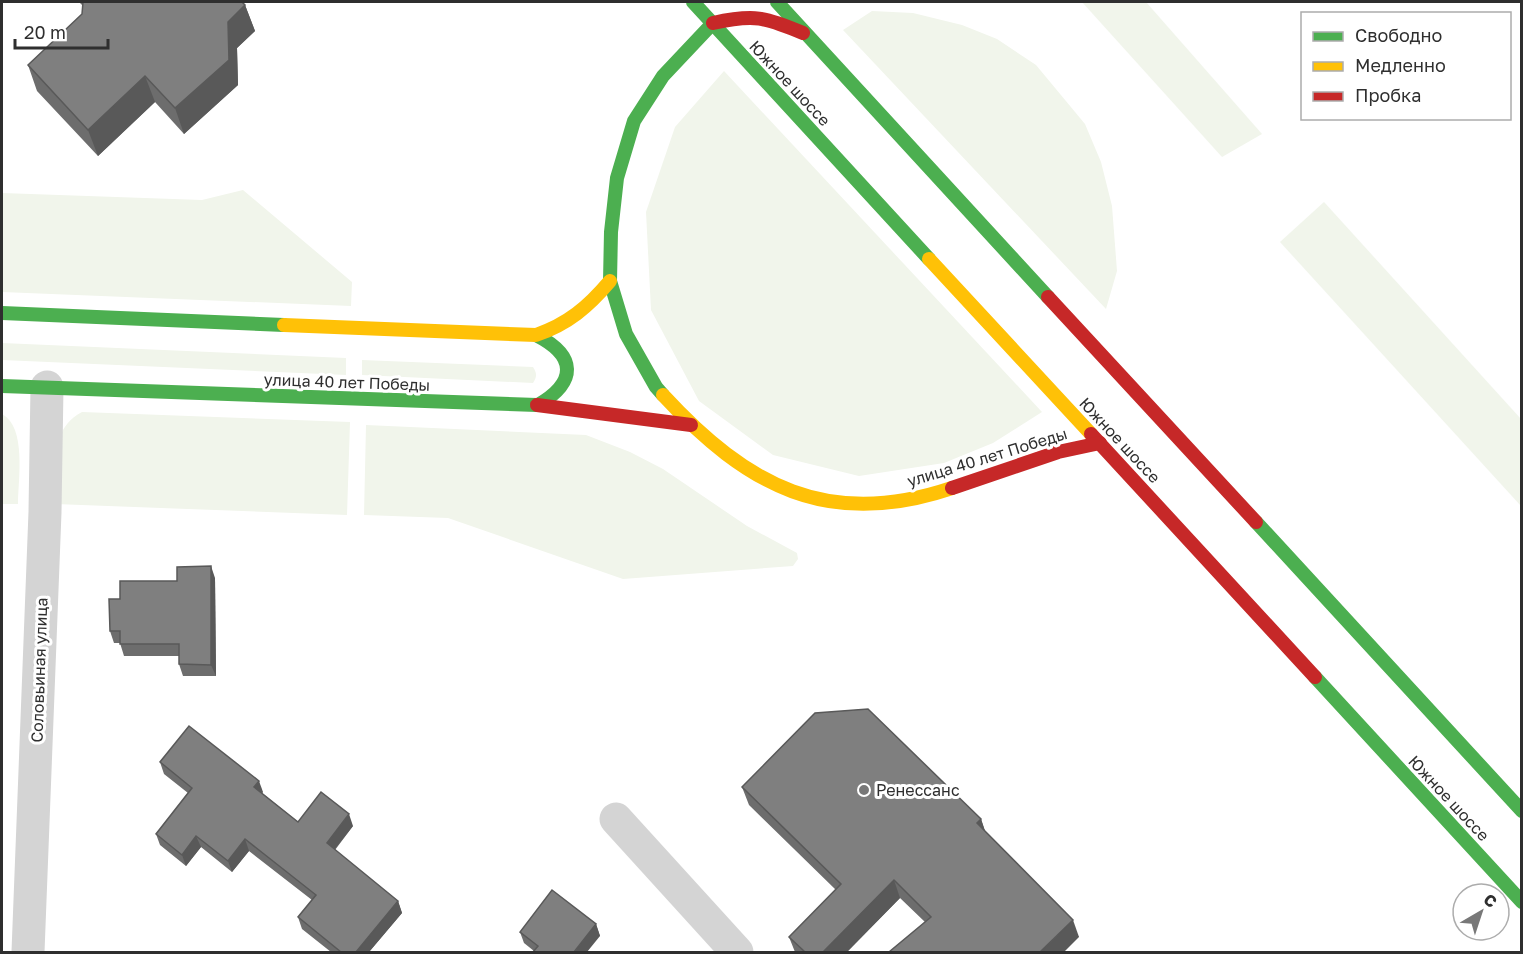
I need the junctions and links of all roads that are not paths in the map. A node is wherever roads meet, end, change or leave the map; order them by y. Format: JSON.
{"nodes":[{"id":1,"x":693,"y":2,"type":"edge"},
{"id":2,"x":777,"y":2,"type":"edge"},
{"id":3,"x":712,"y":23,"type":"junction"},
{"id":4,"x":808,"y":35,"type":"junction"},
{"id":5,"x":610,"y":281,"type":"junction"},
{"id":6,"x":2,"y":313,"type":"edge"},
{"id":7,"x":536,"y":335,"type":"junction"},
{"id":8,"x":2,"y":386,"type":"edge"},
{"id":9,"x":47,"y":387,"type":"junction"},
{"id":10,"x":538,"y":405,"type":"junction"},
{"id":11,"x":690,"y":425,"type":"junction"},
{"id":12,"x":1100,"y":443,"type":"junction"},
{"id":13,"x":1521,"y":811,"type":"edge"},
{"id":14,"x":616,"y":819,"type":"dead end"},
{"id":15,"x":1521,"y":902,"type":"edge"},
{"id":16,"x":28,"y":952,"type":"edge"},
{"id":17,"x":737,"y":952,"type":"edge"}],
"edges":[{"from":1,"to":3,"type":"main road","name":"Южное шоссе"},
{"from":2,"to":4,"type":"main road"},
{"from":3,"to":4,"type":"main road"},
{"from":3,"to":5,"type":"main road","name":"улица 40 лет Победы"},
{"from":3,"to":12,"type":"main road","name":"Южное шоссе"},
{"from":4,"to":13,"type":"main road"},
{"from":5,"to":7,"type":"main road"},
{"from":5,"to":11,"type":"main road","name":"улица 40 лет Победы"},
{"from":6,"to":7,"type":"main road"},
{"from":7,"to":10,"type":"main road"},
{"from":8,"to":9,"type":"main road","name":"улица 40 лет Победы"},
{"from":9,"to":10,"type":"main road","name":"улица 40 лет Победы"},
{"from":9,"to":16,"type":"street","name":"Соловьиная улица"},
{"from":10,"to":11,"type":"main road","name":"улица 40 лет Победы"},
{"from":11,"to":12,"type":"main road","name":"улица 40 лет Победы"},
{"from":12,"to":15,"type":"main road","name":"Южное шоссе"},
{"from":14,"to":17,"type":"street"}]}
